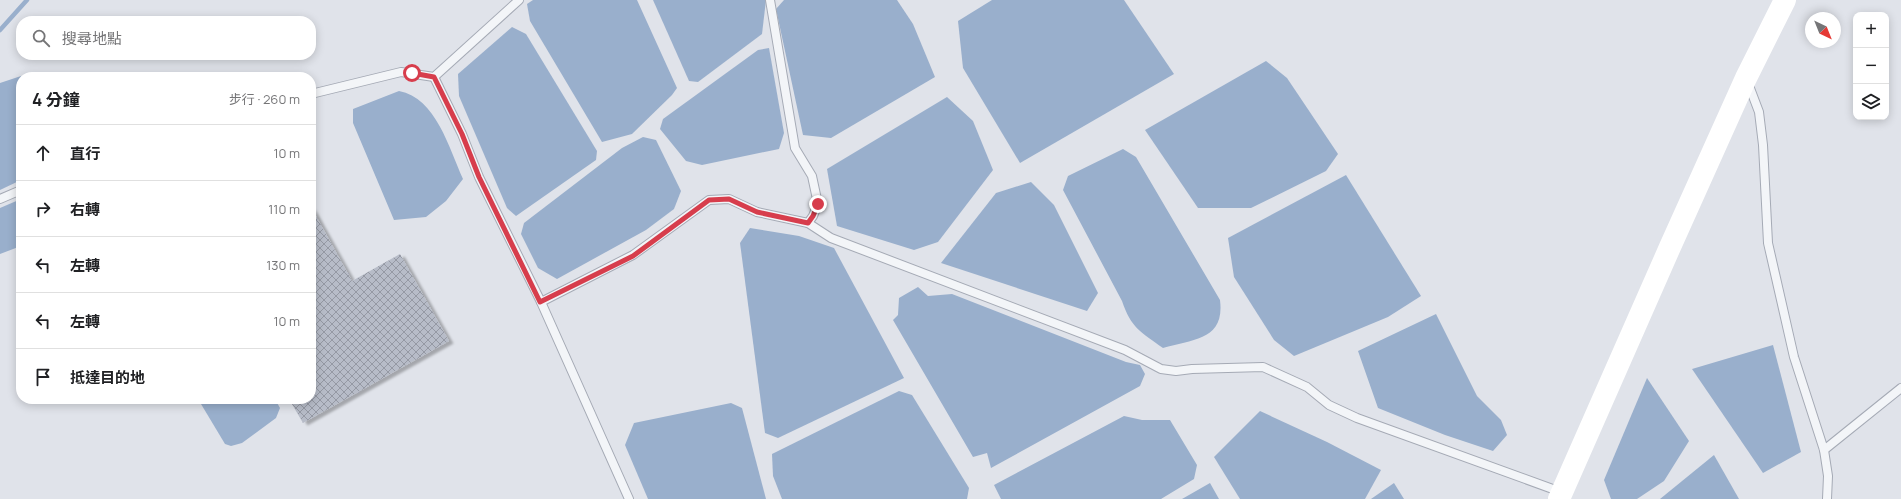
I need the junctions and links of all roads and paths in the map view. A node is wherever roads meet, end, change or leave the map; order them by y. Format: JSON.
{"nodes":[{"id":1,"x":519,"y":0,"type":"edge"},
{"id":2,"x":770,"y":0,"type":"edge"},
{"id":3,"x":1785,"y":0,"type":"edge"},
{"id":4,"x":434,"y":77,"type":"junction"},
{"id":5,"x":1746,"y":78,"type":"junction"},
{"id":6,"x":316,"y":93,"type":"edge"},
{"id":7,"x":16,"y":192,"type":"edge"},
{"id":8,"x":0,"y":199,"type":"edge"},
{"id":9,"x":808,"y":223,"type":"junction"},
{"id":10,"x":540,"y":302,"type":"junction"},
{"id":11,"x":1901,"y":388,"type":"edge"},
{"id":12,"x":1824,"y":450,"type":"junction"},
{"id":13,"x":1560,"y":496,"type":"edge"},
{"id":14,"x":629,"y":499,"type":"edge"},
{"id":15,"x":1827,"y":499,"type":"edge"}],
"edges":[{"from":1,"to":4,"type":"lane"},
{"from":2,"to":9,"type":"lane"},
{"from":3,"to":5,"type":"street"},
{"from":4,"to":6,"type":"lane"},
{"from":4,"to":10,"type":"lane"},
{"from":5,"to":12,"type":"lane"},
{"from":5,"to":13,"type":"street"},
{"from":7,"to":8,"type":"lane"},
{"from":9,"to":10,"type":"lane"},
{"from":9,"to":13,"type":"lane"},
{"from":10,"to":14,"type":"lane"},
{"from":11,"to":12,"type":"lane"},
{"from":12,"to":15,"type":"lane"}]}
